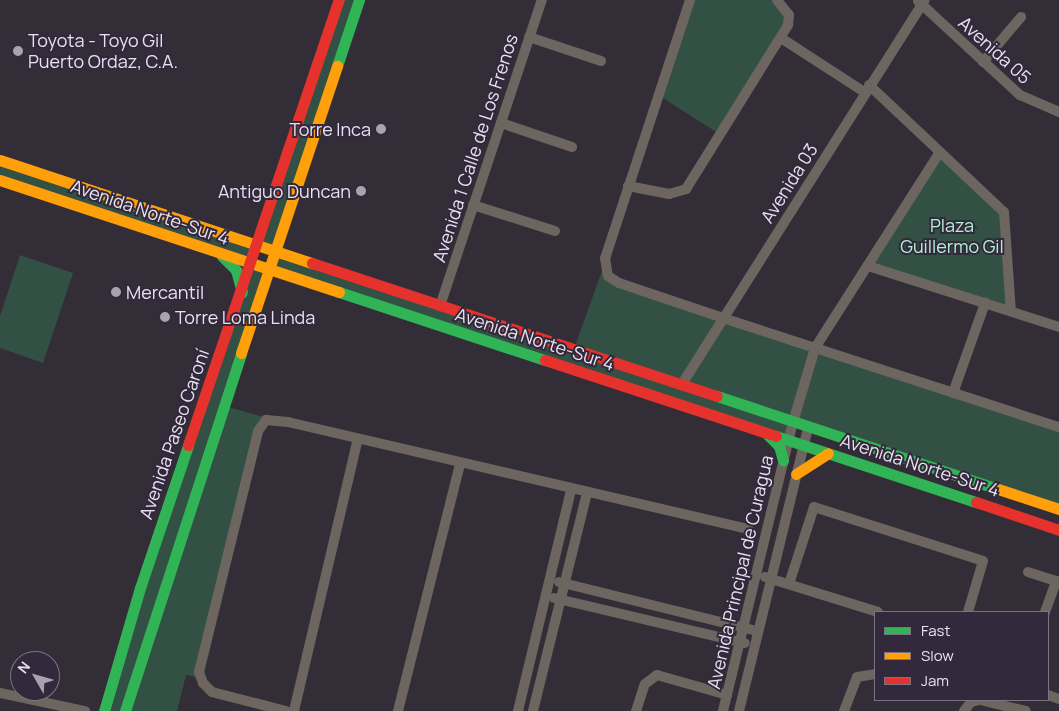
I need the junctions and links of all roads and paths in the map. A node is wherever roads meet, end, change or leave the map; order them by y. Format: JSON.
{"nodes":[{"id":1,"x":339,"y":0,"type":"edge"},
{"id":2,"x":359,"y":0,"type":"edge"},
{"id":3,"x":542,"y":0,"type":"edge"},
{"id":4,"x":690,"y":0,"type":"edge"},
{"id":5,"x":777,"y":0,"type":"edge"},
{"id":6,"x":921,"y":1,"type":"edge"},
{"id":7,"x":1021,"y":17,"type":"dead end"},
{"id":8,"x":529,"y":37,"type":"junction"},
{"id":9,"x":781,"y":38,"type":"junction"},
{"id":10,"x":601,"y":61,"type":"dead end"},
{"id":11,"x":983,"y":62,"type":"junction"},
{"id":12,"x":866,"y":89,"type":"junction"},
{"id":13,"x":1059,"y":112,"type":"edge"},
{"id":14,"x":501,"y":123,"type":"junction"},
{"id":15,"x":572,"y":147,"type":"dead end"},
{"id":16,"x":940,"y":152,"type":"junction"},
{"id":17,"x":0,"y":160,"type":"edge"},
{"id":18,"x":0,"y":180,"type":"edge"},
{"id":19,"x":628,"y":186,"type":"junction"},
{"id":20,"x":474,"y":205,"type":"junction"},
{"id":21,"x":264,"y":227,"type":"junction"},
{"id":22,"x":282,"y":229,"type":"junction"},
{"id":23,"x":555,"y":231,"type":"dead end"},
{"id":24,"x":239,"y":240,"type":"junction"},
{"id":25,"x":257,"y":246,"type":"junction"},
{"id":26,"x":275,"y":252,"type":"junction"},
{"id":27,"x":220,"y":254,"type":"junction"},
{"id":28,"x":294,"y":258,"type":"junction"},
{"id":29,"x":252,"y":264,"type":"junction"},
{"id":30,"x":868,"y":266,"type":"junction"},
{"id":31,"x":268,"y":270,"type":"junction"},
{"id":32,"x":297,"y":280,"type":"junction"},
{"id":33,"x":242,"y":292,"type":"junction"},
{"id":34,"x":258,"y":299,"type":"junction"},
{"id":35,"x":985,"y":303,"type":"junction"},
{"id":36,"x":440,"y":306,"type":"junction"},
{"id":37,"x":1010,"y":311,"type":"junction"},
{"id":38,"x":723,"y":318,"type":"junction"},
{"id":39,"x":1059,"y":327,"type":"edge"},
{"id":40,"x":815,"y":348,"type":"junction"},
{"id":41,"x":682,"y":384,"type":"junction"},
{"id":42,"x":953,"y":393,"type":"junction"},
{"id":43,"x":793,"y":422,"type":"junction"},
{"id":44,"x":808,"y":426,"type":"junction"},
{"id":45,"x":1059,"y":427,"type":"edge"},
{"id":46,"x":763,"y":432,"type":"junction"},
{"id":47,"x":358,"y":439,"type":"junction"},
{"id":48,"x":788,"y":440,"type":"junction"},
{"id":49,"x":803,"y":445,"type":"junction"},
{"id":50,"x":828,"y":453,"type":"junction"},
{"id":51,"x":783,"y":460,"type":"junction"},
{"id":52,"x":460,"y":464,"type":"junction"},
{"id":53,"x":796,"y":474,"type":"junction"},
{"id":54,"x":571,"y":490,"type":"junction"},
{"id":55,"x":586,"y":493,"type":"junction"},
{"id":56,"x":1059,"y":509,"type":"edge"},
{"id":57,"x":749,"y":530,"type":"dead end"},
{"id":58,"x":1059,"y":530,"type":"edge"},
{"id":59,"x":1028,"y":572,"type":"dead end"},
{"id":60,"x":756,"y":574,"type":"junction"},
{"id":61,"x":770,"y":578,"type":"junction"},
{"id":62,"x":550,"y":580,"type":"junction"},
{"id":63,"x":1058,"y":581,"type":"edge"},
{"id":64,"x":564,"y":583,"type":"junction"},
{"id":65,"x":789,"y":584,"type":"junction"},
{"id":66,"x":546,"y":596,"type":"junction"},
{"id":67,"x":560,"y":600,"type":"junction"},
{"id":68,"x":875,"y":611,"type":"edge"},
{"id":69,"x":968,"y":611,"type":"edge"},
{"id":70,"x":1045,"y":611,"type":"edge"},
{"id":71,"x":743,"y":627,"type":"junction"},
{"id":72,"x":758,"y":631,"type":"junction"},
{"id":73,"x":740,"y":641,"type":"junction"},
{"id":74,"x":754,"y":645,"type":"junction"},
{"id":75,"x":874,"y":674,"type":"edge"},
{"id":76,"x":0,"y":693,"type":"edge"},
{"id":77,"x":727,"y":695,"type":"junction"},
{"id":78,"x":976,"y":701,"type":"edge"},
{"id":79,"x":984,"y":701,"type":"edge"},
{"id":80,"x":62,"y":709,"type":"edge"},
{"id":81,"x":85,"y":711,"type":"edge"},
{"id":82,"x":104,"y":711,"type":"edge"},
{"id":83,"x":126,"y":711,"type":"edge"},
{"id":84,"x":286,"y":711,"type":"edge"},
{"id":85,"x":294,"y":711,"type":"edge"},
{"id":86,"x":398,"y":711,"type":"edge"},
{"id":87,"x":518,"y":711,"type":"edge"},
{"id":88,"x":533,"y":711,"type":"edge"},
{"id":89,"x":636,"y":711,"type":"edge"},
{"id":90,"x":723,"y":711,"type":"edge"},
{"id":91,"x":739,"y":711,"type":"edge"},
{"id":92,"x":844,"y":711,"type":"edge"},
{"id":93,"x":964,"y":711,"type":"edge"},
{"id":94,"x":1026,"y":711,"type":"edge"}],
"edges":[{"from":1,"to":21,"type":"main road","name":"Avenida Paseo Caroní"},
{"from":2,"to":22,"type":"main road","name":"Avenida Paseo Caroní"},
{"from":3,"to":8,"type":"street","name":"Avenida 1 Calle de Los Frenos"},
{"from":4,"to":19,"type":"street"},
{"from":5,"to":9,"type":"street"},
{"from":6,"to":11,"type":"street","name":"Avenida 05"},
{"from":6,"to":12,"type":"street","name":"Avenida 03"},
{"from":7,"to":11,"type":"street"},
{"from":8,"to":10,"type":"street"},
{"from":8,"to":14,"type":"street","name":"Avenida 1 Calle de Los Frenos"},
{"from":9,"to":12,"type":"street"},
{"from":9,"to":19,"type":"street"},
{"from":11,"to":13,"type":"street","name":"Avenida 05"},
{"from":12,"to":16,"type":"street"},
{"from":12,"to":38,"type":"street","name":"Avenida 03"},
{"from":14,"to":15,"type":"street"},
{"from":14,"to":20,"type":"street","name":"Avenida 1 Calle de Los Frenos"},
{"from":16,"to":30,"type":"street","name":"Avenida Principal de Curagua"},
{"from":16,"to":37,"type":"street"},
{"from":17,"to":24,"type":"main road","name":"Avenida Norte-Sur 4"},
{"from":18,"to":27,"type":"main road","name":"Avenida Norte-Sur 4"},
{"from":19,"to":38,"type":"street"},
{"from":20,"to":23,"type":"street"},
{"from":20,"to":36,"type":"street","name":"Avenida 1 Calle de Los Frenos"},
{"from":21,"to":24,"type":"main road"},
{"from":21,"to":25,"type":"main road","name":"Avenida Paseo Caroní"},
{"from":22,"to":26,"type":"main road","name":"Avenida Paseo Caroní"},
{"from":22,"to":28,"type":"main road"},
{"from":24,"to":25,"type":"main road","name":"Avenida Norte-Sur 4"},
{"from":25,"to":26,"type":"main road","name":"Avenida Norte-Sur 4"},
{"from":25,"to":29,"type":"main road","name":"Avenida Paseo Caroní"},
{"from":26,"to":28,"type":"main road","name":"Avenida Norte-Sur 4"},
{"from":26,"to":31,"type":"main road","name":"Avenida Paseo Caroní"},
{"from":27,"to":29,"type":"main road","name":"Avenida Norte-Sur 4"},
{"from":27,"to":33,"type":"main road"},
{"from":28,"to":36,"type":"main road","name":"Avenida Norte-Sur 4"},
{"from":29,"to":31,"type":"main road","name":"Avenida Norte-Sur 4"},
{"from":29,"to":33,"type":"main road","name":"Avenida Paseo Caroní"},
{"from":30,"to":35,"type":"street"},
{"from":30,"to":40,"type":"street","name":"Avenida Principal de Curagua"},
{"from":31,"to":32,"type":"main road","name":"Avenida Norte-Sur 4"},
{"from":31,"to":34,"type":"main road","name":"Avenida Paseo Caroní"},
{"from":32,"to":34,"type":"main road"},
{"from":32,"to":46,"type":"main road","name":"Avenida Norte-Sur 4"},
{"from":33,"to":82,"type":"main road","name":"Avenida Paseo Caroní"},
{"from":34,"to":83,"type":"main road","name":"Avenida Paseo Caroní"},
{"from":35,"to":37,"type":"street"},
{"from":35,"to":42,"type":"street"},
{"from":36,"to":41,"type":"main road","name":"Avenida Norte-Sur 4"},
{"from":37,"to":39,"type":"street"},
{"from":38,"to":40,"type":"street"},
{"from":38,"to":41,"type":"street","name":"Avenida 03"},
{"from":40,"to":42,"type":"street"},
{"from":40,"to":43,"type":"street","name":"Avenida Principal de Curagua"},
{"from":41,"to":43,"type":"main road","name":"Avenida Norte-Sur 4"},
{"from":42,"to":45,"type":"street"},
{"from":43,"to":44,"type":"main road","name":"Avenida Norte-Sur 4"},
{"from":43,"to":48,"type":"street","name":"Avenida Principal de Curagua"},
{"from":44,"to":49,"type":"street","name":"Avenida Principal de Curagua"},
{"from":44,"to":56,"type":"main road","name":"Avenida Norte-Sur 4"},
{"from":46,"to":48,"type":"main road","name":"Avenida Norte-Sur 4"},
{"from":46,"to":51,"type":"main road"},
{"from":47,"to":52,"type":"street"},
{"from":47,"to":84,"type":"street"},
{"from":47,"to":85,"type":"street"},
{"from":48,"to":49,"type":"main road","name":"Avenida Norte-Sur 4"},
{"from":48,"to":51,"type":"street","name":"Avenida Principal de Curagua"},
{"from":49,"to":50,"type":"main road","name":"Avenida Norte-Sur 4"},
{"from":49,"to":53,"type":"street","name":"Avenida Principal de Curagua"},
{"from":50,"to":53,"type":"main road"},
{"from":50,"to":58,"type":"main road","name":"Avenida Norte-Sur 4"},
{"from":51,"to":60,"type":"street","name":"Avenida Principal de Curagua"},
{"from":52,"to":54,"type":"street"},
{"from":52,"to":86,"type":"street"},
{"from":53,"to":61,"type":"street","name":"Avenida Principal de Curagua"},
{"from":54,"to":55,"type":"street"},
{"from":54,"to":62,"type":"street"},
{"from":55,"to":57,"type":"street"},
{"from":55,"to":64,"type":"street"},
{"from":59,"to":63,"type":"street"},
{"from":60,"to":61,"type":"street"},
{"from":60,"to":71,"type":"street","name":"Avenida Principal de Curagua"},
{"from":61,"to":65,"type":"street"},
{"from":61,"to":72,"type":"street","name":"Avenida Principal de Curagua"},
{"from":62,"to":64,"type":"street"},
{"from":62,"to":66,"type":"street"},
{"from":63,"to":70,"type":"street"},
{"from":64,"to":67,"type":"street"},
{"from":64,"to":71,"type":"street"},
{"from":65,"to":68,"type":"street"},
{"from":65,"to":69,"type":"street"},
{"from":66,"to":67,"type":"street"},
{"from":66,"to":87,"type":"street"},
{"from":67,"to":73,"type":"street"},
{"from":67,"to":88,"type":"street"},
{"from":71,"to":72,"type":"street"},
{"from":71,"to":73,"type":"street","name":"Avenida Principal de Curagua"},
{"from":72,"to":74,"type":"street","name":"Avenida Principal de Curagua"},
{"from":73,"to":74,"type":"street"},
{"from":73,"to":77,"type":"street","name":"Avenida Principal de Curagua"},
{"from":74,"to":91,"type":"street","name":"Avenida Principal de Curagua"},
{"from":75,"to":92,"type":"street"},
{"from":76,"to":80,"type":"street"},
{"from":77,"to":89,"type":"street"},
{"from":77,"to":90,"type":"street","name":"Avenida Principal de Curagua"},
{"from":78,"to":93,"type":"street"},
{"from":79,"to":94,"type":"street"},
{"from":80,"to":81,"type":"street"}]}
